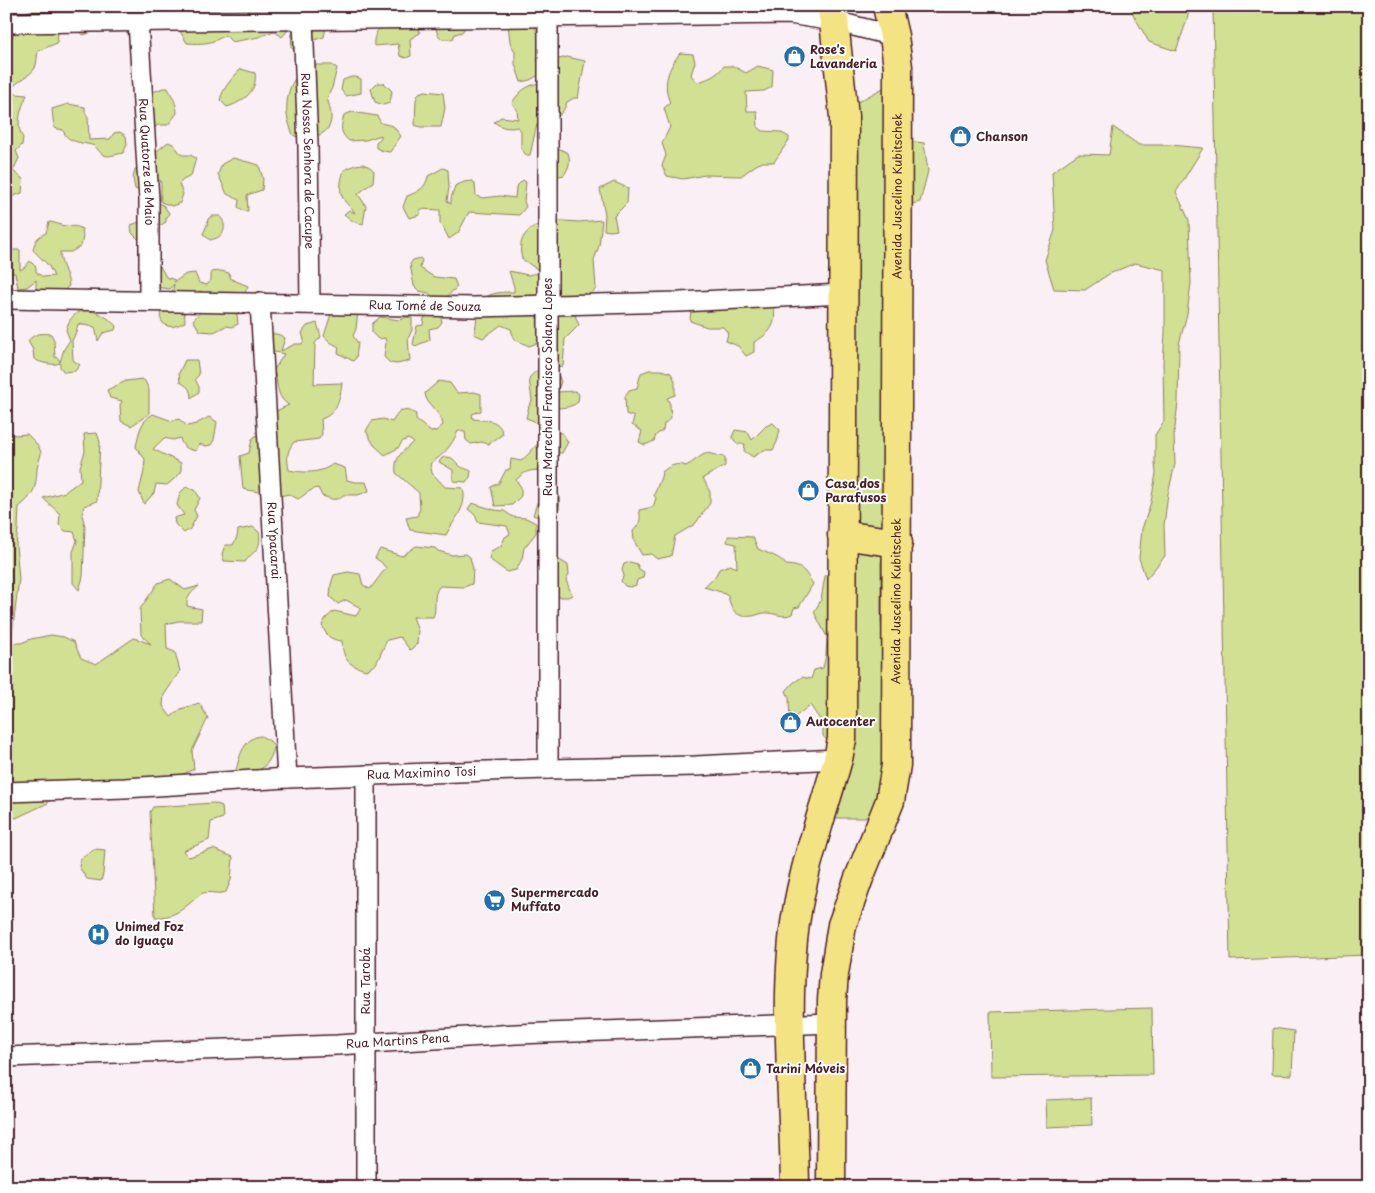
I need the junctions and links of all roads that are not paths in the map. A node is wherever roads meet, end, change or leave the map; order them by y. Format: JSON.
{"nodes":[{"id":1,"x":887,"y":6,"type":"edge"},
{"id":2,"x":788,"y":10,"type":"edge"},
{"id":3,"x":380,"y":12,"type":"edge"},
{"id":4,"x":548,"y":12,"type":"edge"},
{"id":5,"x":832,"y":14,"type":"edge"},
{"id":6,"x":303,"y":20,"type":"junction"},
{"id":7,"x":138,"y":22,"type":"junction"},
{"id":8,"x":6,"y":23,"type":"edge"},
{"id":9,"x":894,"y":36,"type":"junction"},
{"id":10,"x":843,"y":294,"type":"junction"},
{"id":11,"x":6,"y":299,"type":"edge"},
{"id":12,"x":150,"y":300,"type":"junction"},
{"id":13,"x":260,"y":302,"type":"junction"},
{"id":14,"x":310,"y":304,"type":"junction"},
{"id":15,"x":548,"y":305,"type":"junction"},
{"id":16,"x":842,"y":535,"type":"junction"},
{"id":17,"x":898,"y":543,"type":"junction"},
{"id":18,"x":838,"y":759,"type":"junction"},
{"id":19,"x":548,"y":769,"type":"junction"},
{"id":20,"x":366,"y":775,"type":"junction"},
{"id":21,"x":288,"y":778,"type":"junction"},
{"id":22,"x":6,"y":792,"type":"edge"},
{"id":23,"x":833,"y":1023,"type":"junction"},
{"id":24,"x":789,"y":1025,"type":"junction"},
{"id":25,"x":366,"y":1043,"type":"junction"},
{"id":26,"x":6,"y":1057,"type":"edge"},
{"id":27,"x":366,"y":1187,"type":"edge"},
{"id":28,"x":795,"y":1187,"type":"edge"},
{"id":29,"x":831,"y":1187,"type":"edge"}],
"edges":[{"from":1,"to":9,"type":"main road","name":"Avenida Juscelino Kubitschek"},
{"from":2,"to":4,"type":"street"},
{"from":2,"to":5,"type":"street"},
{"from":3,"to":4,"type":"street"},
{"from":3,"to":6,"type":"street"},
{"from":4,"to":15,"type":"street","name":"Rua Marechal Francisco Solano Lopes"},
{"from":5,"to":9,"type":"street"},
{"from":5,"to":10,"type":"main road"},
{"from":6,"to":7,"type":"street"},
{"from":6,"to":14,"type":"street","name":"Rua Nossa Senhora de Cacupe"},
{"from":7,"to":8,"type":"street"},
{"from":7,"to":12,"type":"street","name":"Rua Quatorze de Maio"},
{"from":9,"to":17,"type":"main road","name":"Avenida Juscelino Kubitschek"},
{"from":10,"to":15,"type":"street","name":"Rua Tomé de Souza"},
{"from":10,"to":16,"type":"main road"},
{"from":11,"to":12,"type":"street","name":"Rua Tomé de Souza"},
{"from":12,"to":13,"type":"street","name":"Rua Tomé de Souza"},
{"from":13,"to":14,"type":"street","name":"Rua Tomé de Souza"},
{"from":13,"to":21,"type":"street","name":"Rua Ypacarai"},
{"from":14,"to":15,"type":"street","name":"Rua Tomé de Souza"},
{"from":15,"to":19,"type":"street","name":"Rua Marechal Francisco Solano Lopes"},
{"from":16,"to":17,"type":"main road"},
{"from":16,"to":18,"type":"main road"},
{"from":17,"to":23,"type":"main road","name":"Avenida Juscelino Kubitschek"},
{"from":18,"to":19,"type":"street","name":"Rua Maximino Tosi"},
{"from":18,"to":24,"type":"main road"},
{"from":19,"to":20,"type":"street","name":"Rua Maximino Tosi"},
{"from":20,"to":21,"type":"street","name":"Rua Maximino Tosi"},
{"from":20,"to":25,"type":"street","name":"Rua Tarobá"},
{"from":21,"to":22,"type":"street","name":"Rua Maximino Tosi"},
{"from":23,"to":24,"type":"street","name":"Rua Martins Pena"},
{"from":23,"to":29,"type":"main road","name":"Avenida Juscelino Kubitschek"},
{"from":24,"to":25,"type":"street","name":"Rua Martins Pena"},
{"from":24,"to":28,"type":"main road"},
{"from":25,"to":26,"type":"street","name":"Rua Martins Pena"},
{"from":25,"to":27,"type":"street","name":"Rua Tarobá"}]}
